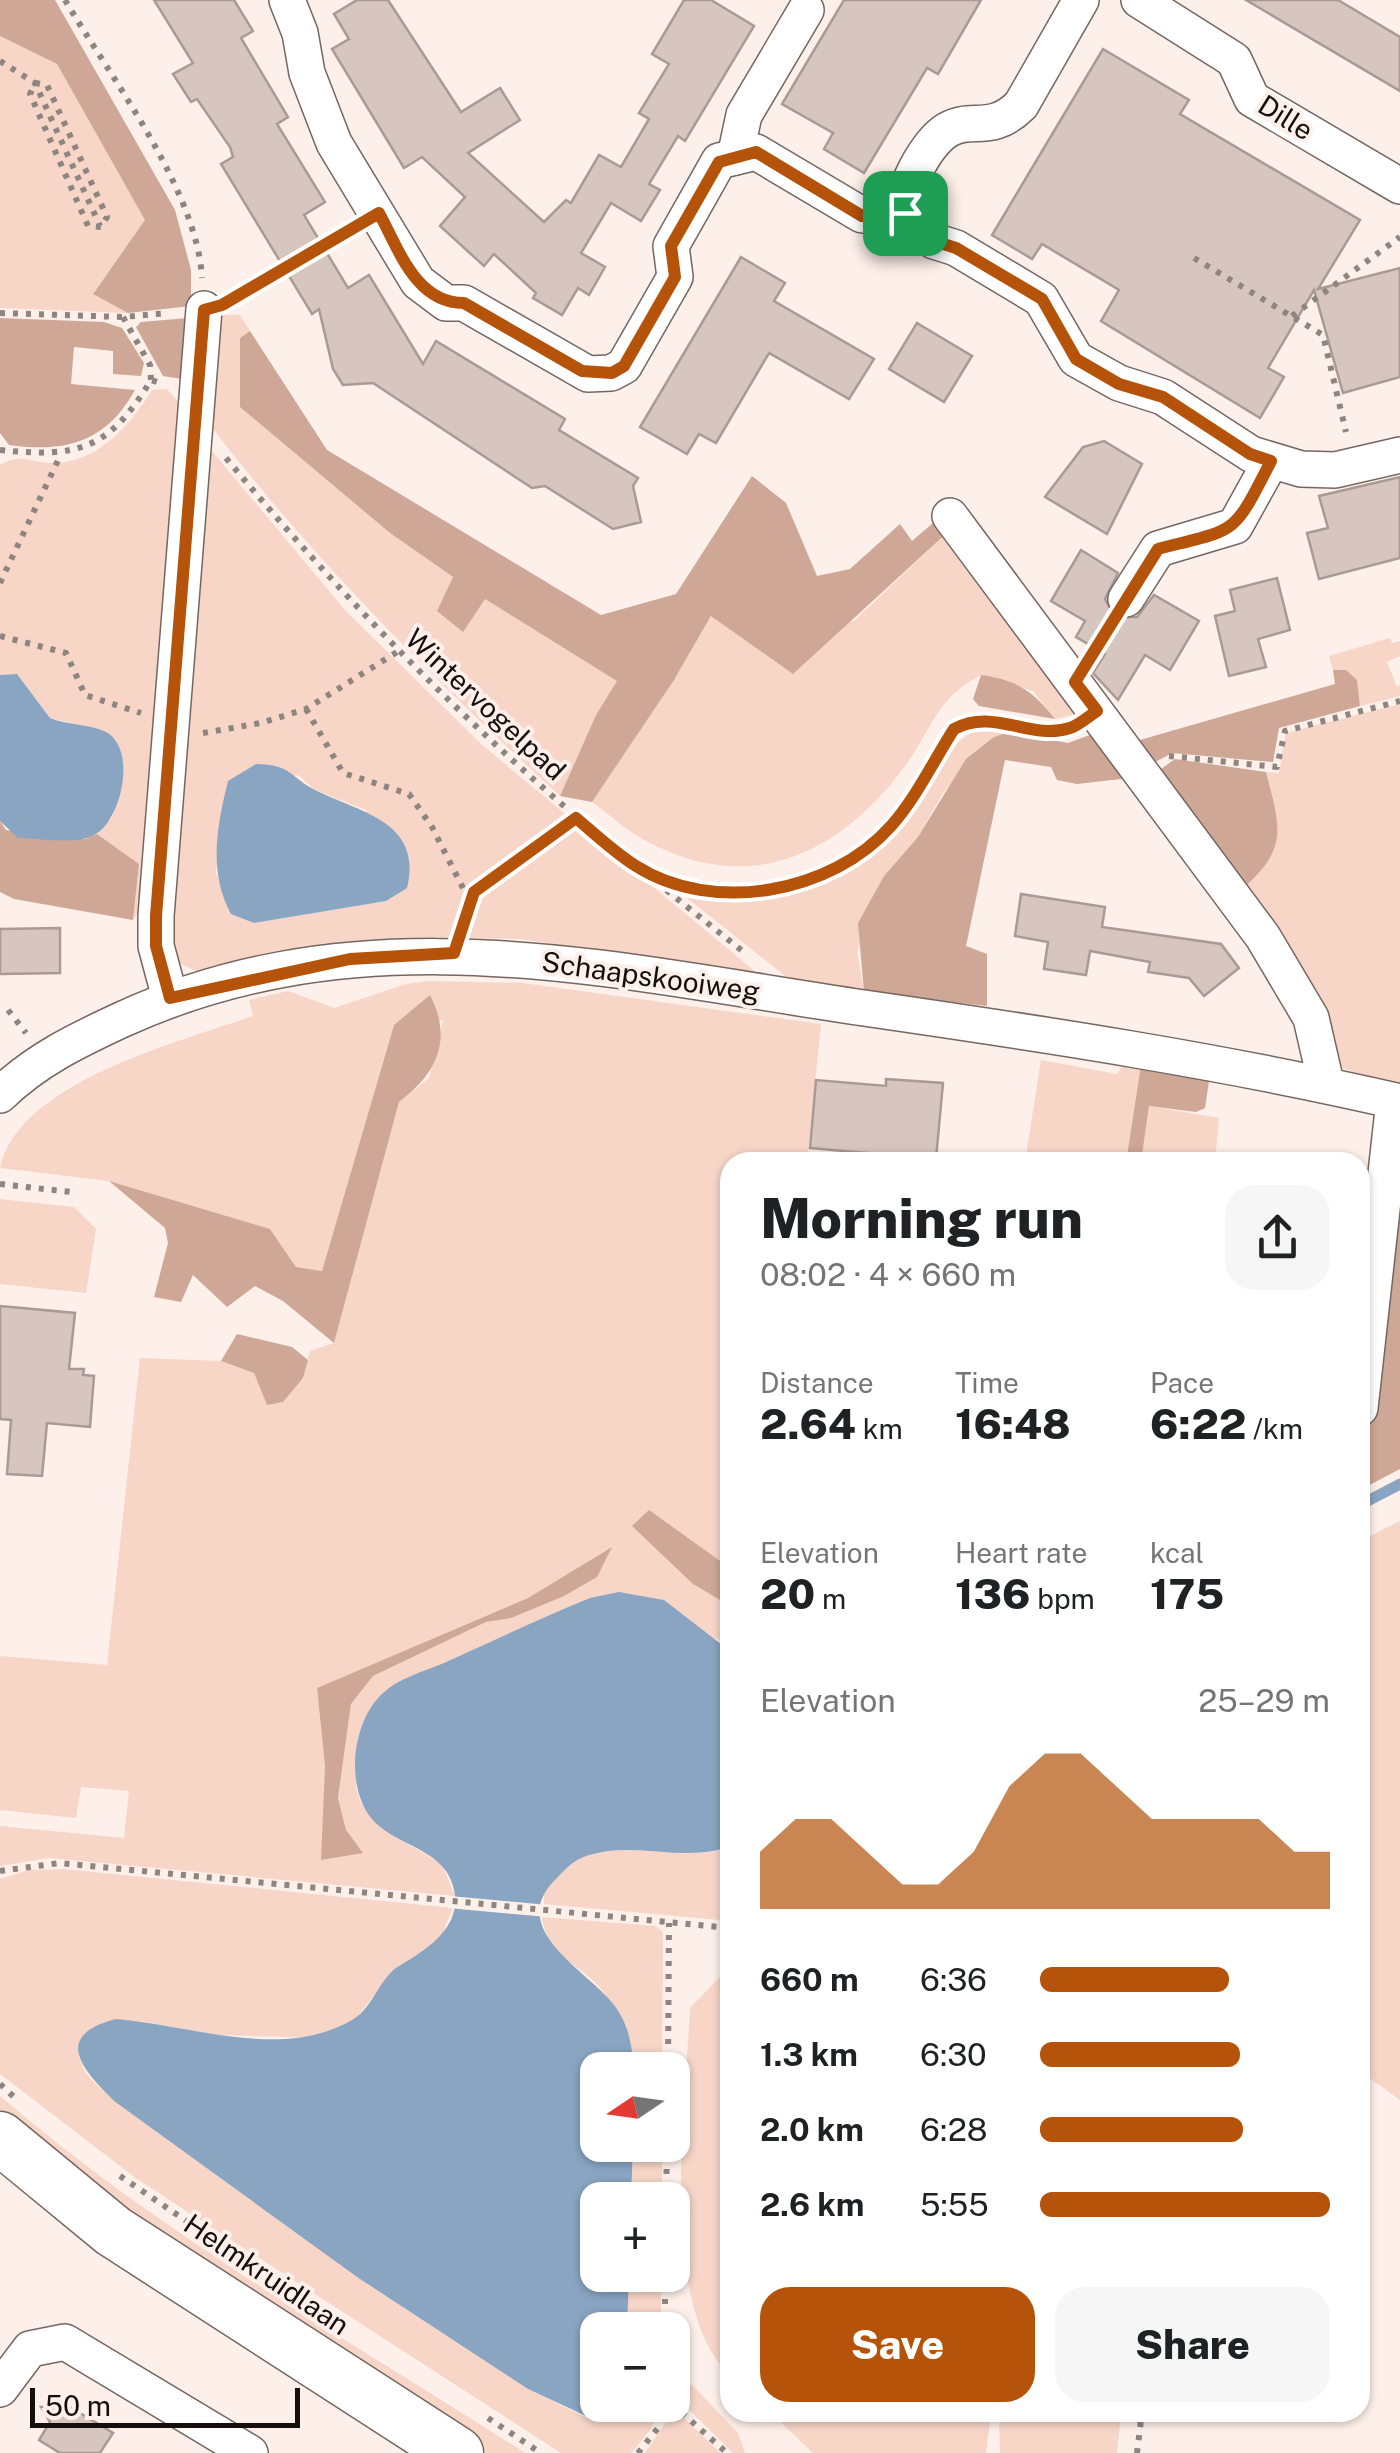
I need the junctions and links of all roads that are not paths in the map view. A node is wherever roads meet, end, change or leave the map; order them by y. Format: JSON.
{"nodes":[{"id":1,"x":287,"y":0,"type":"edge"},
{"id":2,"x":1081,"y":0,"type":"edge"},
{"id":3,"x":1139,"y":0,"type":"edge"},
{"id":4,"x":806,"y":10,"type":"dead end"},
{"id":5,"x":735,"y":157,"type":"junction"},
{"id":6,"x":1400,"y":186,"type":"edge"},
{"id":7,"x":905,"y":213,"type":"junction"},
{"id":8,"x":204,"y":310,"type":"road end"},
{"id":9,"x":1400,"y":455,"type":"edge"},
{"id":10,"x":1271,"y":461,"type":"junction"},
{"id":11,"x":950,"y":516,"type":"dead end"},
{"id":12,"x":1126,"y":599,"type":"road end"},
{"id":13,"x":170,"y":998,"type":"junction"},
{"id":14,"x":1326,"y":1083,"type":"junction"},
{"id":15,"x":0,"y":1095,"type":"edge"},
{"id":16,"x":1397,"y":1101,"type":"edge"},
{"id":17,"x":1370,"y":1325,"type":"edge"},
{"id":18,"x":11,"y":2121,"type":"edge"},
{"id":19,"x":0,"y":2178,"type":"edge"},
{"id":20,"x":113,"y":2231,"type":"junction"},
{"id":21,"x":0,"y":2389,"type":"edge"},
{"id":22,"x":466,"y":2432,"type":"edge"},
{"id":23,"x":250,"y":2453,"type":"edge"}],
"edges":[{"from":1,"to":5,"type":"street"},
{"from":2,"to":7,"type":"street"},
{"from":3,"to":6,"type":"street","name":"Dille"},
{"from":4,"to":5,"type":"street"},
{"from":5,"to":7,"type":"street"},
{"from":7,"to":10,"type":"street"},
{"from":8,"to":13,"type":"street"},
{"from":9,"to":10,"type":"street"},
{"from":10,"to":12,"type":"street"},
{"from":11,"to":14,"type":"street"},
{"from":13,"to":14,"type":"street","name":"Schaapskooiweg"},
{"from":13,"to":15,"type":"street","name":"Schaapskooiweg"},
{"from":14,"to":16,"type":"street","name":"Schaapskooiweg"},
{"from":16,"to":17,"type":"street","name":"Schaapskooiweg"},
{"from":18,"to":20,"type":"street","name":"Helmkruidlaan"},
{"from":19,"to":20,"type":"street","name":"Helmkruidlaan"},
{"from":20,"to":22,"type":"street","name":"Helmkruidlaan"},
{"from":21,"to":23,"type":"street"}]}
